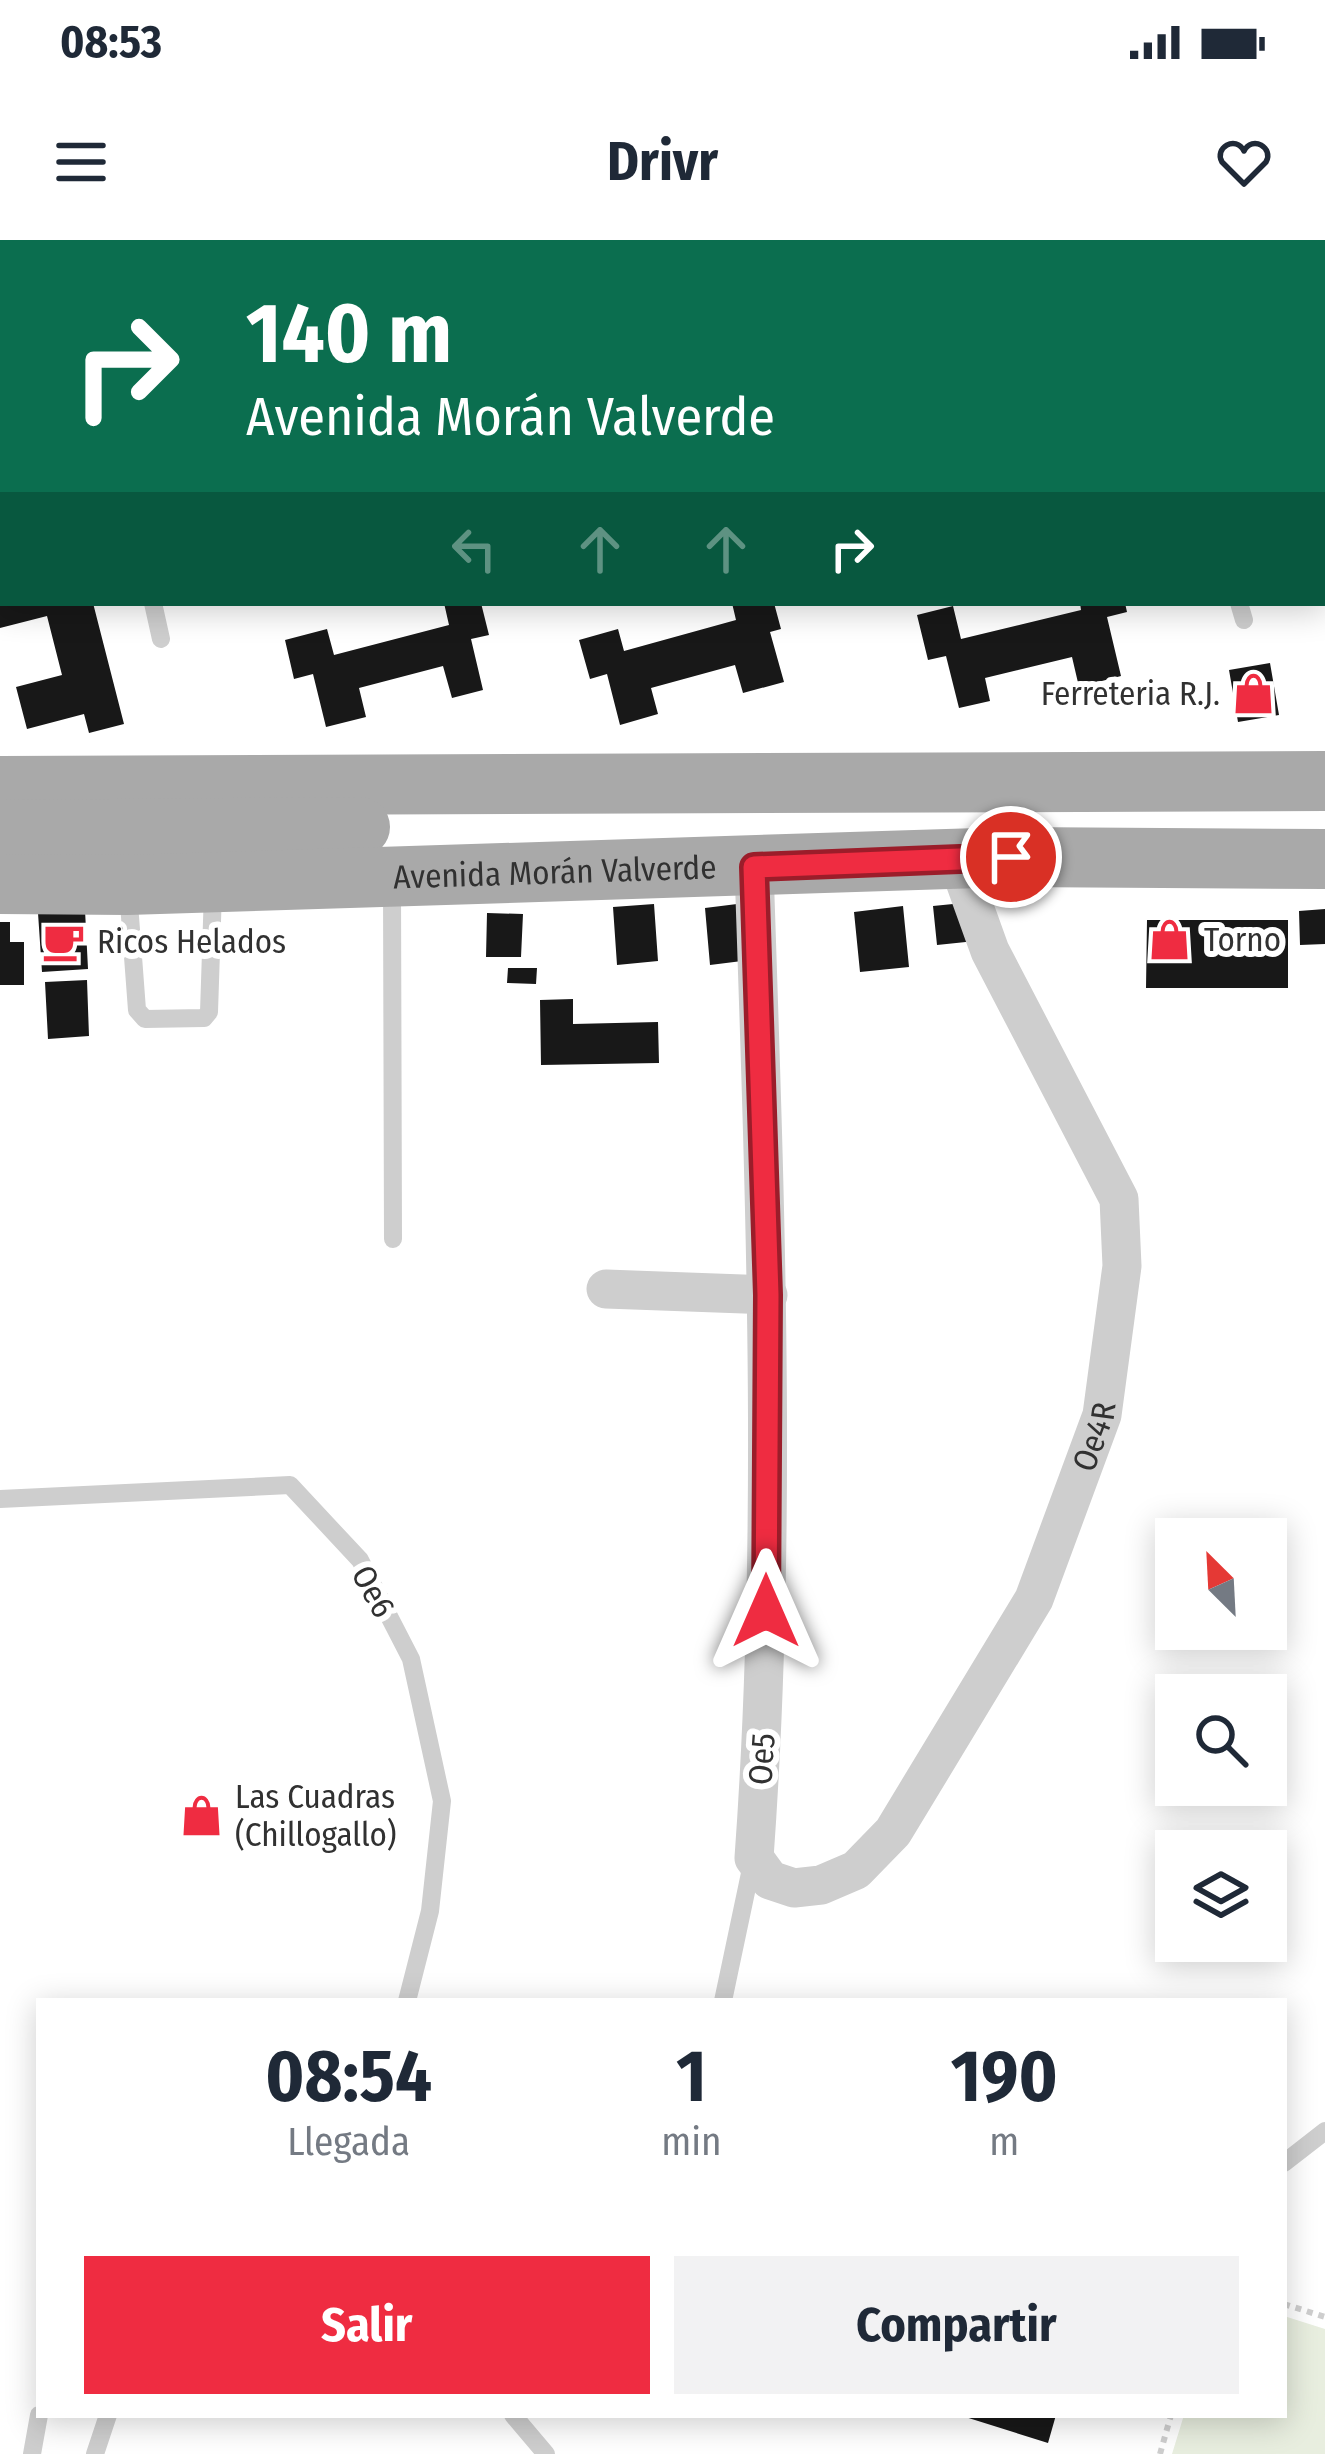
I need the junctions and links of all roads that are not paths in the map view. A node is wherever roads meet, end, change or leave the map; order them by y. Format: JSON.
{"nodes":[{"id":1,"x":154,"y":606,"type":"edge"},
{"id":2,"x":160,"y":639,"type":"dead end"},
{"id":3,"x":1325,"y":781,"type":"edge"},
{"id":4,"x":0,"y":786,"type":"edge"},
{"id":5,"x":0,"y":830,"type":"edge"},
{"id":6,"x":968,"y":852,"type":"junction"},
{"id":7,"x":1325,"y":859,"type":"edge"},
{"id":8,"x":754,"y":867,"type":"junction"},
{"id":9,"x":393,"y":875,"type":"junction"},
{"id":10,"x":212,"y":882,"type":"junction"},
{"id":11,"x":0,"y":884,"type":"edge"},
{"id":12,"x":128,"y":885,"type":"junction"},
{"id":13,"x":393,"y":1239,"type":"dead end"},
{"id":14,"x":606,"y":1289,"type":"dead end"},
{"id":15,"x":768,"y":1295,"type":"junction"},
{"id":16,"x":0,"y":1499,"type":"edge"},
{"id":17,"x":754,"y":1858,"type":"junction"},
{"id":18,"x":408,"y":1998,"type":"edge"},
{"id":19,"x":724,"y":1998,"type":"edge"},
{"id":20,"x":1325,"y":2131,"type":"edge"},
{"id":21,"x":1287,"y":2161,"type":"edge"},
{"id":22,"x":38,"y":2418,"type":"edge"},
{"id":23,"x":107,"y":2418,"type":"edge"},
{"id":24,"x":516,"y":2418,"type":"edge"},
{"id":25,"x":32,"y":2454,"type":"edge"},
{"id":26,"x":95,"y":2454,"type":"edge"},
{"id":27,"x":546,"y":2454,"type":"edge"}],
"edges":[{"from":1,"to":2,"type":"lane"},
{"from":3,"to":4,"type":"main road"},
{"from":5,"to":6,"type":"main road"},
{"from":6,"to":7,"type":"main road","name":"Avenida Morán Valverde"},
{"from":6,"to":8,"type":"main road","name":"Avenida Morán Valverde"},
{"from":6,"to":17,"type":"street","name":"Oe4R"},
{"from":8,"to":9,"type":"main road","name":"Avenida Morán Valverde"},
{"from":8,"to":15,"type":"street","name":"Oe5"},
{"from":9,"to":10,"type":"main road","name":"Avenida Morán Valverde"},
{"from":9,"to":13,"type":"lane"},
{"from":10,"to":12,"type":"main road","name":"Avenida Morán Valverde"},
{"from":10,"to":12,"type":"lane"},
{"from":11,"to":12,"type":"main road","name":"Avenida Morán Valverde"},
{"from":14,"to":15,"type":"street"},
{"from":15,"to":17,"type":"street","name":"Oe5"},
{"from":16,"to":18,"type":"lane","name":"Oe6"},
{"from":17,"to":19,"type":"lane"},
{"from":20,"to":21,"type":"lane"},
{"from":22,"to":25,"type":"lane"},
{"from":23,"to":26,"type":"lane"},
{"from":24,"to":27,"type":"lane"}]}
